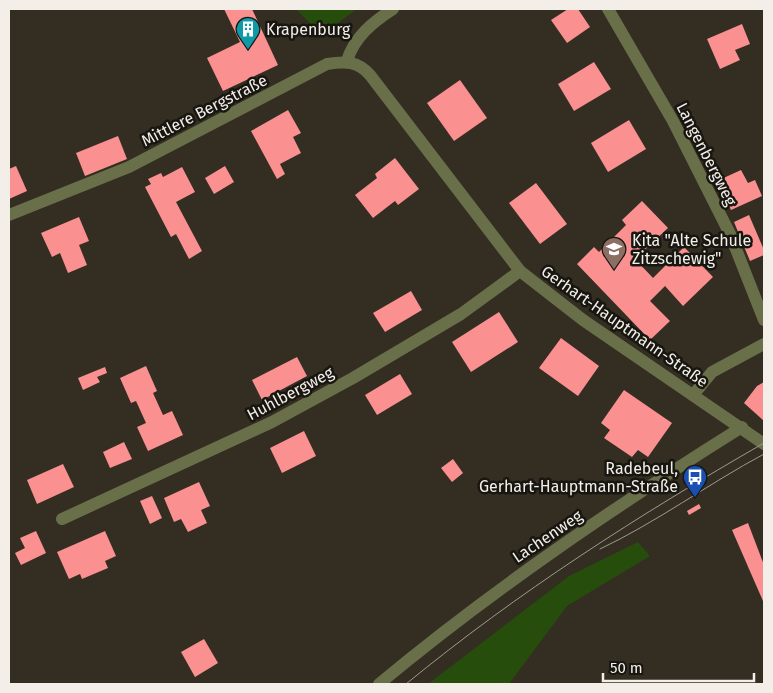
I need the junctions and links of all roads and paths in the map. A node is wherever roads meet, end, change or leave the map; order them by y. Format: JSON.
{"nodes":[{"id":1,"x":393,"y":9,"type":"edge"},
{"id":2,"x":608,"y":9,"type":"edge"},
{"id":3,"x":347,"y":61,"type":"junction"},
{"id":4,"x":9,"y":215,"type":"edge"},
{"id":5,"x":520,"y":271,"type":"junction"},
{"id":6,"x":764,"y":320,"type":"edge"},
{"id":7,"x":764,"y":344,"type":"edge"},
{"id":8,"x":694,"y":394,"type":"junction"},
{"id":9,"x":742,"y":428,"type":"junction"},
{"id":10,"x":764,"y":444,"type":"edge"},
{"id":11,"x":62,"y":519,"type":"dead end"},
{"id":12,"x":379,"y":684,"type":"edge"}],
"edges":[{"from":1,"to":3,"type":"street"},
{"from":2,"to":6,"type":"street","name":"Langenbergweg"},
{"from":3,"to":4,"type":"street","name":"Mittlere Bergstraße"},
{"from":3,"to":5,"type":"street","name":"Gerhart-Hauptmann-Straße"},
{"from":5,"to":8,"type":"street","name":"Gerhart-Hauptmann-Straße"},
{"from":5,"to":11,"type":"street","name":"Huhlbergweg"},
{"from":7,"to":8,"type":"street"},
{"from":8,"to":9,"type":"street","name":"Gerhart-Hauptmann-Straße"},
{"from":9,"to":10,"type":"street","name":"Gerhart-Hauptmann-Straße"},
{"from":9,"to":12,"type":"street","name":"Lachenweg"}]}
